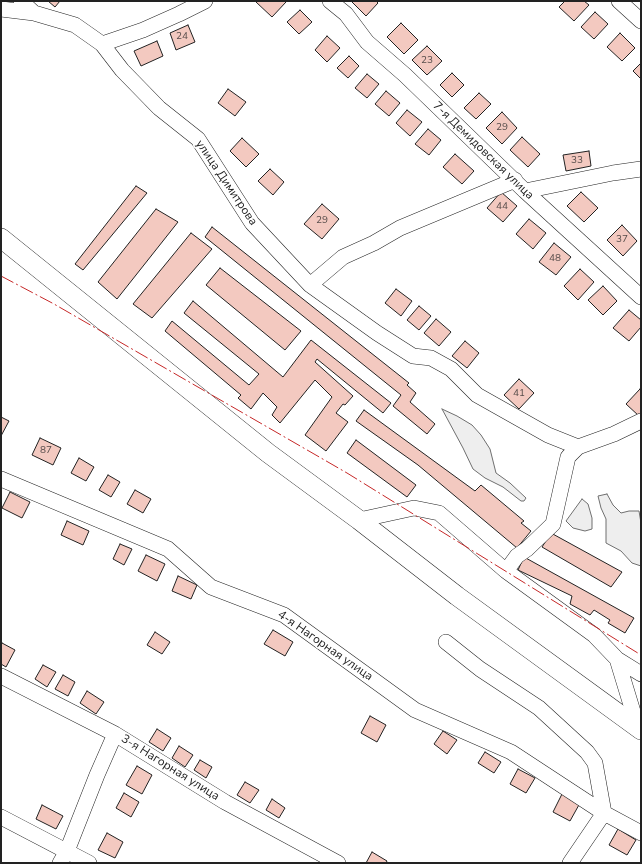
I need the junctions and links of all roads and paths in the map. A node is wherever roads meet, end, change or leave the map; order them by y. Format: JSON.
{"nodes":[{"id":1,"x":21,"y":1,"type":"edge"},
{"id":2,"x":205,"y":1,"type":"edge"},
{"id":3,"x":330,"y":1,"type":"edge"},
{"id":4,"x":619,"y":1,"type":"edge"},
{"id":5,"x":1,"y":9,"type":"edge"},
{"id":6,"x":34,"y":13,"type":"junction"},
{"id":7,"x":641,"y":21,"type":"edge"},
{"id":8,"x":102,"y":44,"type":"junction"},
{"id":9,"x":641,"y":170,"type":"edge"},
{"id":10,"x":520,"y":186,"type":"junction"},
{"id":11,"x":1,"y":238,"type":"edge"},
{"id":12,"x":310,"y":284,"type":"junction"},
{"id":13,"x":641,"y":297,"type":"edge"},
{"id":14,"x":641,"y":421,"type":"edge"},
{"id":15,"x":578,"y":446,"type":"junction"},
{"id":16,"x":1,"y":479,"type":"edge"},
{"id":17,"x":359,"y":520,"type":"junction"},
{"id":18,"x":506,"y":571,"type":"junction"},
{"id":19,"x":446,"y":642,"type":"dead end"},
{"id":20,"x":617,"y":659,"type":"junction"},
{"id":21,"x":641,"y":674,"type":"edge"},
{"id":22,"x":1,"y":676,"type":"edge"},
{"id":23,"x":639,"y":729,"type":"edge"},
{"id":24,"x":115,"y":734,"type":"junction"},
{"id":25,"x":604,"y":813,"type":"junction"},
{"id":26,"x":1,"y":817,"type":"edge"},
{"id":27,"x":641,"y":833,"type":"edge"},
{"id":28,"x":64,"y":857,"type":"edge"},
{"id":29,"x":89,"y":863,"type":"edge"},
{"id":30,"x":338,"y":863,"type":"edge"},
{"id":31,"x":570,"y":863,"type":"edge"}],
"edges":[{"from":1,"to":6,"type":"street","name":"улица Димитрова"},
{"from":2,"to":8,"type":"street"},
{"from":3,"to":10,"type":"street","name":"7-я Демидовская улица"},
{"from":4,"to":7,"type":"street"},
{"from":5,"to":6,"type":"street"},
{"from":6,"to":8,"type":"street","name":"улица Димитрова"},
{"from":8,"to":12,"type":"street","name":"улица Димитрова"},
{"from":9,"to":10,"type":"street"},
{"from":10,"to":12,"type":"street"},
{"from":10,"to":13,"type":"street","name":"7-я Демидовская улица"},
{"from":11,"to":17,"type":"main road"},
{"from":12,"to":15,"type":"street","name":"улица Димитрова"},
{"from":14,"to":15,"type":"street"},
{"from":15,"to":18,"type":"street"},
{"from":16,"to":25,"type":"street","name":"4-я Нагорная улица"},
{"from":17,"to":18,"type":"street"},
{"from":17,"to":23,"type":"main road"},
{"from":18,"to":20,"type":"street"},
{"from":19,"to":25,"type":"street"},
{"from":20,"to":21,"type":"street"},
{"from":20,"to":23,"type":"street"},
{"from":22,"to":24,"type":"street","name":"3-я Нагорная улица"},
{"from":24,"to":28,"type":"street"},
{"from":24,"to":30,"type":"street","name":"3-я Нагорная улица"},
{"from":25,"to":27,"type":"street","name":"4-я Нагорная улица"},
{"from":25,"to":31,"type":"street"},
{"from":26,"to":28,"type":"street"},
{"from":28,"to":29,"type":"street"}]}
